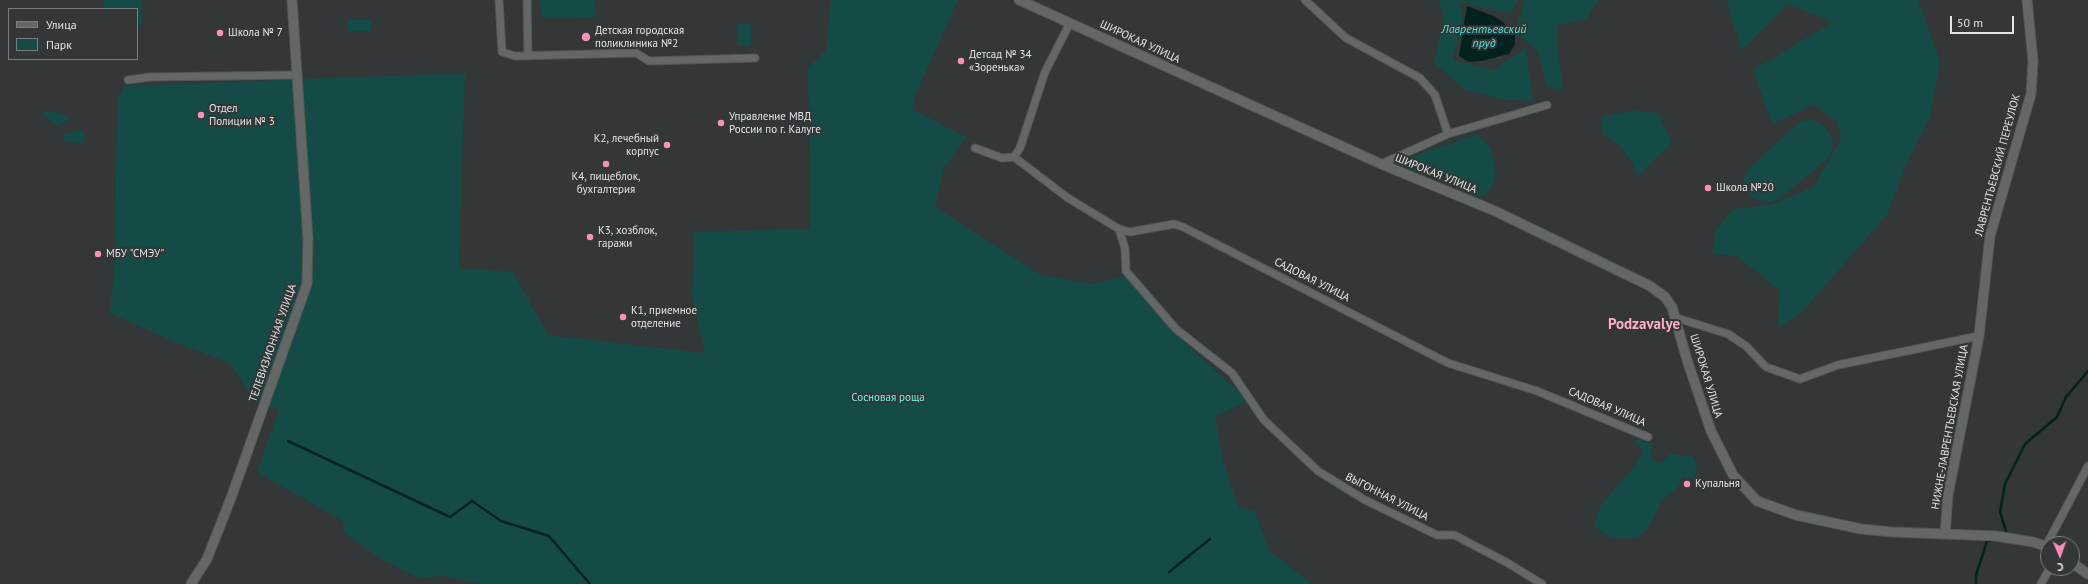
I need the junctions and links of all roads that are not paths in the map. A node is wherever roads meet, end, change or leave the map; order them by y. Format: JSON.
{"nodes":[{"id":1,"x":292,"y":0,"type":"edge"},
{"id":2,"x":500,"y":0,"type":"edge"},
{"id":3,"x":528,"y":0,"type":"edge"},
{"id":4,"x":1019,"y":0,"type":"edge"},
{"id":5,"x":1305,"y":0,"type":"edge"},
{"id":6,"x":2028,"y":0,"type":"edge"},
{"id":7,"x":1070,"y":22,"type":"junction"},
{"id":8,"x":528,"y":56,"type":"junction"},
{"id":9,"x":755,"y":58,"type":"dead end"},
{"id":10,"x":296,"y":75,"type":"junction"},
{"id":11,"x":128,"y":80,"type":"dead end"},
{"id":12,"x":1547,"y":105,"type":"dead end"},
{"id":13,"x":1448,"y":134,"type":"junction"},
{"id":14,"x":975,"y":148,"type":"dead end"},
{"id":15,"x":1014,"y":157,"type":"junction"},
{"id":16,"x":1381,"y":164,"type":"junction"},
{"id":17,"x":1119,"y":229,"type":"junction"},
{"id":18,"x":1677,"y":318,"type":"junction"},
{"id":19,"x":1979,"y":336,"type":"junction"},
{"id":20,"x":1648,"y":438,"type":"dead end"},
{"id":21,"x":2087,"y":469,"type":"edge"},
{"id":22,"x":1945,"y":534,"type":"junction"},
{"id":23,"x":2052,"y":536,"type":"edge"},
{"id":24,"x":2040,"y":545,"type":"edge"},
{"id":25,"x":191,"y":584,"type":"edge"},
{"id":26,"x":1542,"y":584,"type":"edge"}],
"edges":[{"from":1,"to":10,"type":"street","name":"ТЕЛЕВИЗИОННАЯ УЛИЦА"},
{"from":2,"to":8,"type":"street"},
{"from":3,"to":8,"type":"street"},
{"from":4,"to":7,"type":"street","name":"ШИРОКАЯ УЛИЦА"},
{"from":5,"to":13,"type":"street"},
{"from":6,"to":19,"type":"street","name":"ЛАВРЕНТЬЕВСКИЙ ПЕРЕУЛОК"},
{"from":7,"to":15,"type":"street"},
{"from":7,"to":16,"type":"street","name":"ШИРОКАЯ УЛИЦА"},
{"from":8,"to":9,"type":"street"},
{"from":10,"to":11,"type":"street"},
{"from":10,"to":25,"type":"street","name":"ТЕЛЕВИЗИОННАЯ УЛИЦА"},
{"from":12,"to":13,"type":"street"},
{"from":13,"to":16,"type":"street"},
{"from":14,"to":15,"type":"street"},
{"from":15,"to":17,"type":"street","name":"САДОВАЯ УЛИЦА"},
{"from":16,"to":18,"type":"street","name":"ШИРОКАЯ УЛИЦА"},
{"from":17,"to":20,"type":"street","name":"САДОВАЯ УЛИЦА"},
{"from":17,"to":26,"type":"street","name":"ВЫГОННАЯ УЛИЦА"},
{"from":18,"to":19,"type":"street","name":"НИЖНЕ-ЛАВРЕНТЬЕВСКАЯ УЛИЦА"},
{"from":18,"to":22,"type":"street","name":"ШИРОКАЯ УЛИЦА"},
{"from":19,"to":22,"type":"street","name":"НИЖНЕ-ЛАВРЕНТЬЕВСКАЯ УЛИЦА"},
{"from":21,"to":23,"type":"street"},
{"from":22,"to":24,"type":"street"}]}
